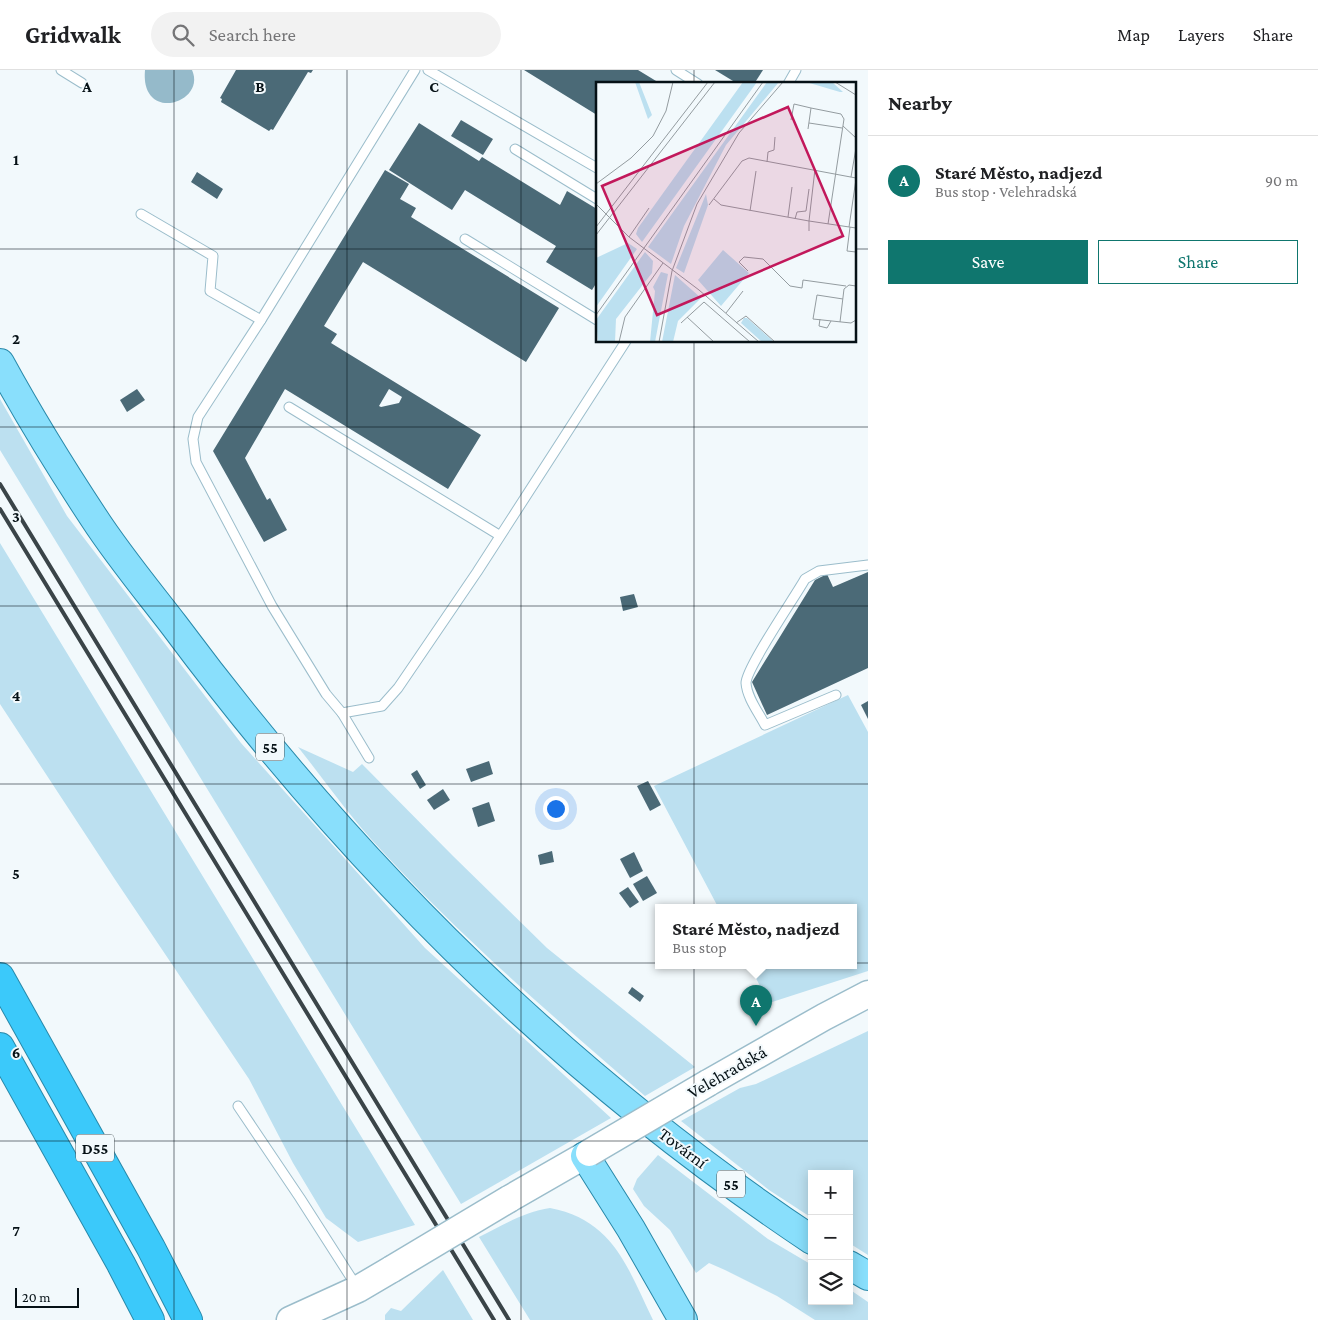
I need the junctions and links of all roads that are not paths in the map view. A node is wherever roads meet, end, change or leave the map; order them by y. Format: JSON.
{"nodes":[{"id":1,"x":61,"y":70,"type":"edge"},
{"id":2,"x":415,"y":70,"type":"edge"},
{"id":3,"x":428,"y":70,"type":"edge"},
{"id":4,"x":676,"y":70,"type":"edge"},
{"id":5,"x":796,"y":70,"type":"edge"},
{"id":6,"x":695,"y":82,"type":"edge"},
{"id":7,"x":789,"y":82,"type":"edge"},
{"id":8,"x":82,"y":83,"type":"dead end"},
{"id":9,"x":515,"y":148,"type":"dead end"},
{"id":10,"x":596,"y":167,"type":"edge"},
{"id":11,"x":596,"y":198,"type":"edge"},
{"id":12,"x":141,"y":214,"type":"dead end"},
{"id":13,"x":465,"y":239,"type":"dead end"},
{"id":14,"x":596,"y":319,"type":"edge"},
{"id":15,"x":261,"y":320,"type":"junction"},
{"id":16,"x":625,"y":342,"type":"edge"},
{"id":17,"x":0,"y":363,"type":"edge"},
{"id":18,"x":289,"y":407,"type":"dead end"},
{"id":19,"x":499,"y":535,"type":"junction"},
{"id":20,"x":868,"y":565,"type":"edge"},
{"id":21,"x":836,"y":695,"type":"dead end"},
{"id":22,"x":342,"y":713,"type":"junction"},
{"id":23,"x":369,"y":758,"type":"dead end"},
{"id":24,"x":0,"y":978,"type":"edge"},
{"id":25,"x":868,"y":994,"type":"edge"},
{"id":26,"x":0,"y":1047,"type":"edge"},
{"id":27,"x":238,"y":1106,"type":"dead end"},
{"id":28,"x":587,"y":1155,"type":"junction"},
{"id":29,"x":808,"y":1237,"type":"edge"},
{"id":30,"x":853,"y":1267,"type":"edge"},
{"id":31,"x":868,"y":1276,"type":"edge"},
{"id":32,"x":358,"y":1289,"type":"junction"},
{"id":33,"x":150,"y":1320,"type":"edge"},
{"id":34,"x":188,"y":1320,"type":"edge"},
{"id":35,"x":290,"y":1320,"type":"edge"},
{"id":36,"x":683,"y":1320,"type":"edge"}],
"edges":[{"from":1,"to":8,"type":"lane"},
{"from":2,"to":15,"type":"lane"},
{"from":3,"to":10,"type":"lane"},
{"from":4,"to":6,"type":"lane"},
{"from":5,"to":7,"type":"lane"},
{"from":9,"to":11,"type":"lane"},
{"from":12,"to":15,"type":"lane"},
{"from":13,"to":14,"type":"lane"},
{"from":15,"to":22,"type":"lane"},
{"from":16,"to":19,"type":"lane"},
{"from":17,"to":29,"type":"main road","name":"Tovární","number":"55"},
{"from":18,"to":19,"type":"lane"},
{"from":19,"to":22,"type":"lane"},
{"from":20,"to":21,"type":"lane"},
{"from":22,"to":23,"type":"lane"},
{"from":24,"to":34,"type":"highway","number":"D55"},
{"from":25,"to":28,"type":"street","name":"Velehradská","bridge":true},
{"from":26,"to":33,"type":"highway","number":"D55"},
{"from":27,"to":32,"type":"lane"},
{"from":28,"to":32,"type":"street","name":"Velehradská","bridge":true},
{"from":28,"to":36,"type":"main road"},
{"from":30,"to":31,"type":"main road"},
{"from":32,"to":35,"type":"street","name":"Velehradská"}]}
